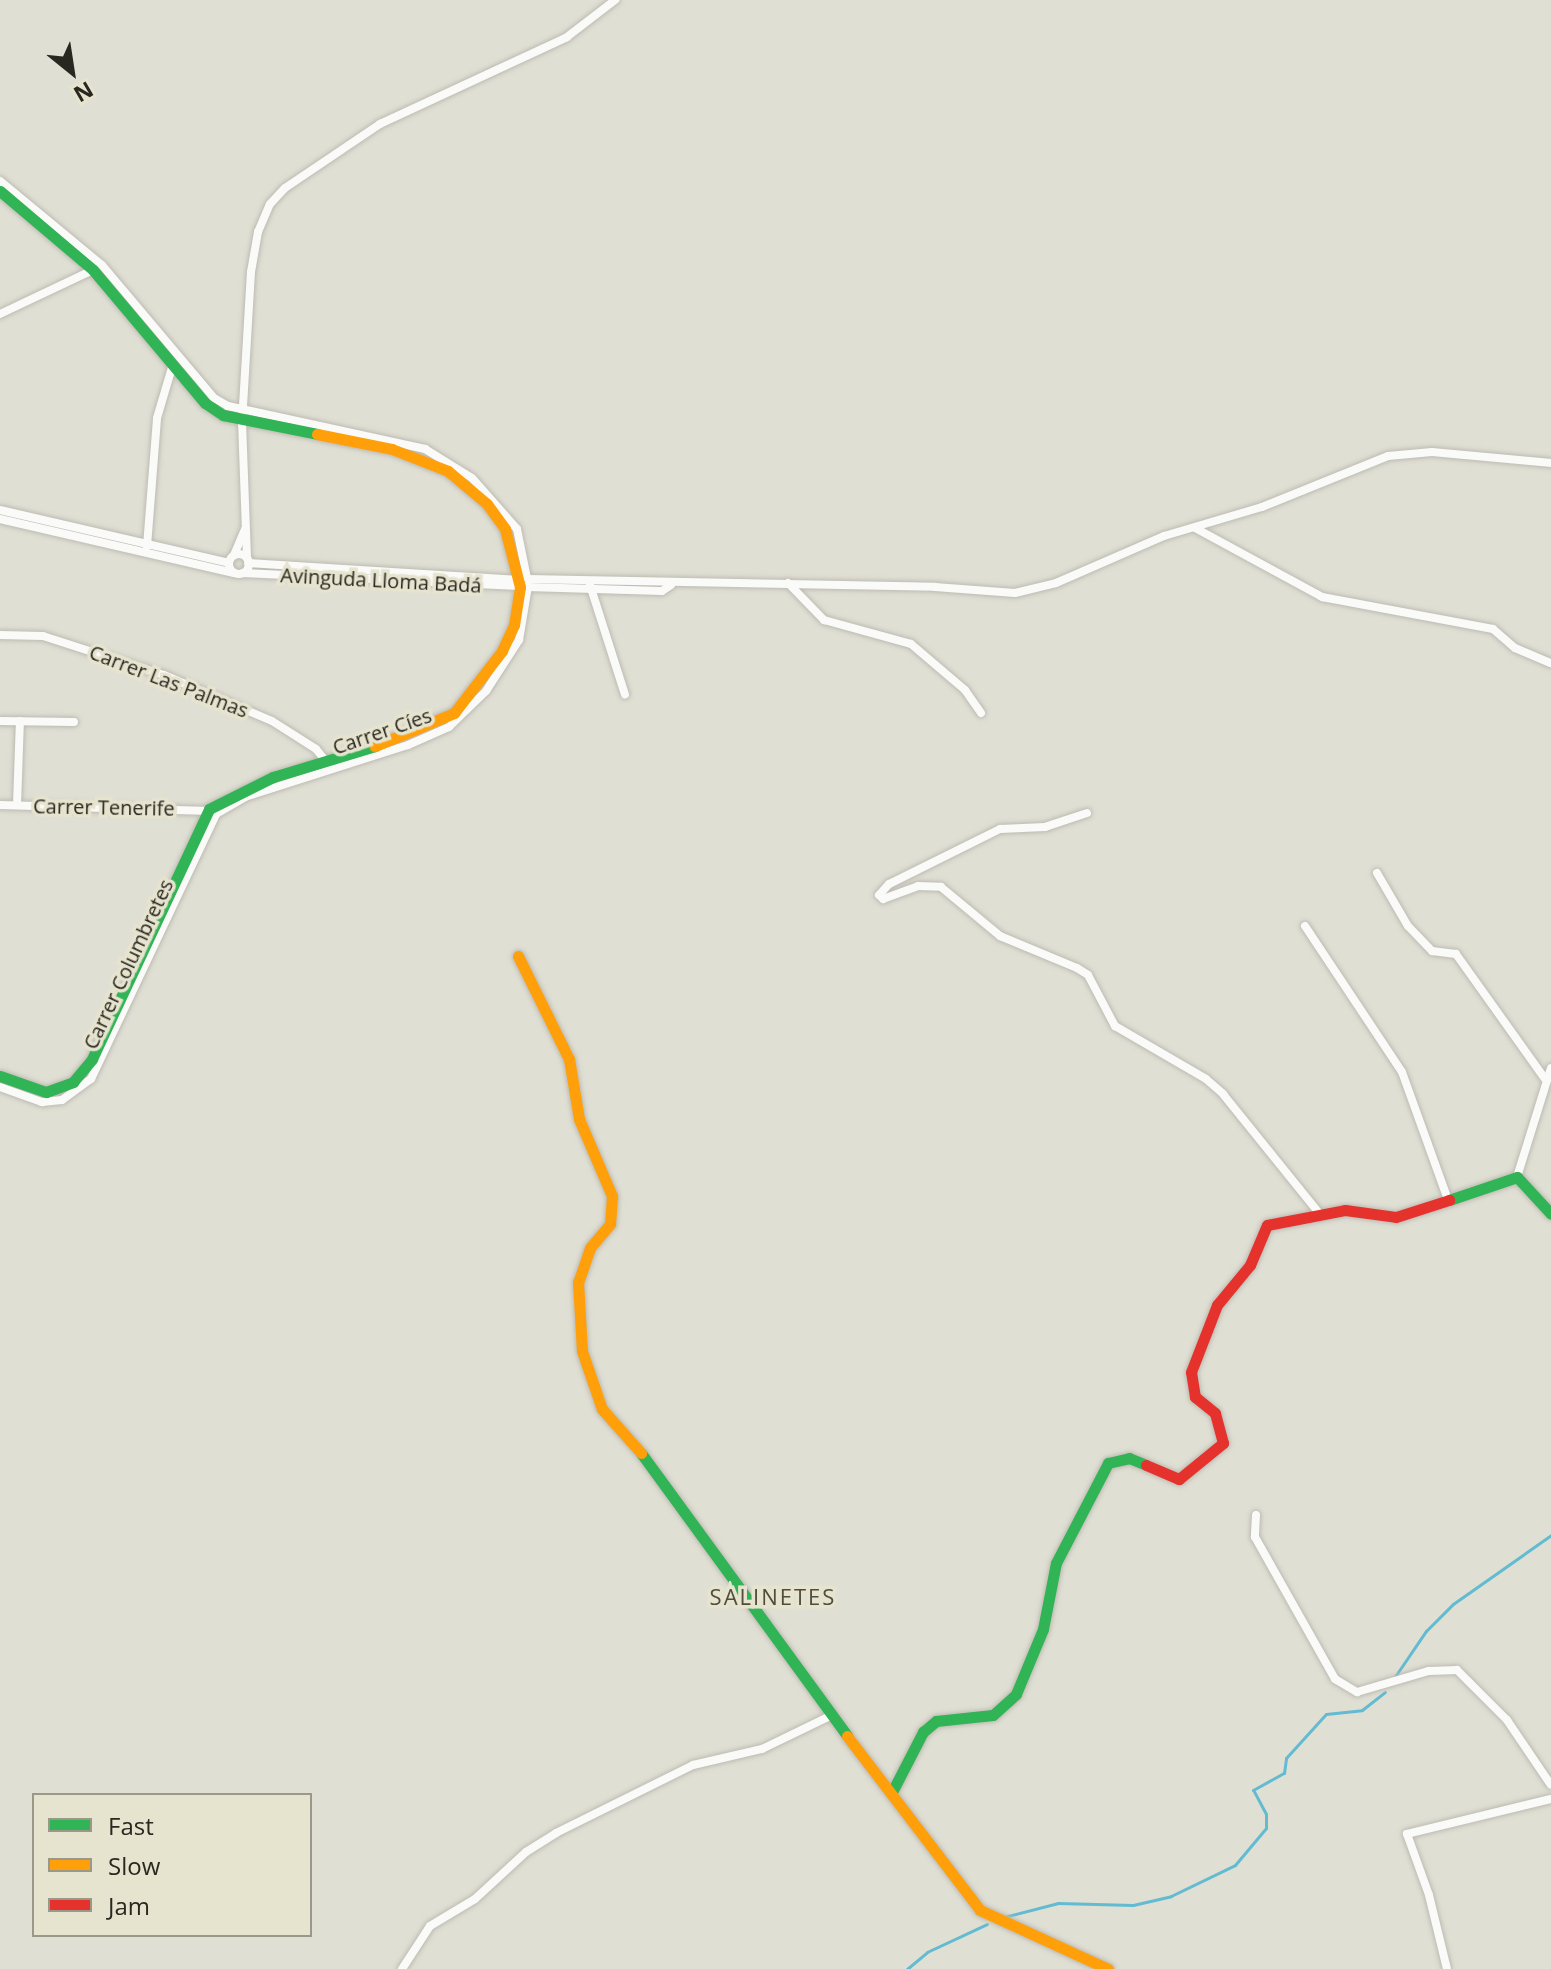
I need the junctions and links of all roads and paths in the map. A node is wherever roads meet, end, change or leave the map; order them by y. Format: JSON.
{"nodes":[{"id":1,"x":615,"y":0,"type":"edge"},
{"id":2,"x":0,"y":181,"type":"edge"},
{"id":3,"x":0,"y":191,"type":"edge"},
{"id":4,"x":93,"y":270,"type":"junction"},
{"id":5,"x":0,"y":314,"type":"edge"},
{"id":6,"x":173,"y":364,"type":"junction"},
{"id":7,"x":243,"y":408,"type":"junction"},
{"id":8,"x":242,"y":423,"type":"junction"},
{"id":9,"x":1551,"y":463,"type":"edge"},
{"id":10,"x":0,"y":510,"type":"edge"},
{"id":11,"x":0,"y":519,"type":"edge"},
{"id":12,"x":1195,"y":527,"type":"junction"},
{"id":13,"x":245,"y":529,"type":"junction"},
{"id":14,"x":147,"y":546,"type":"junction"},
{"id":15,"x":231,"y":559,"type":"junction"},
{"id":16,"x":248,"y":561,"type":"junction"},
{"id":17,"x":238,"y":573,"type":"junction"},
{"id":18,"x":524,"y":582,"type":"junction"},
{"id":19,"x":788,"y":583,"type":"junction"},
{"id":20,"x":590,"y":585,"type":"junction"},
{"id":21,"x":0,"y":635,"type":"edge"},
{"id":22,"x":1551,"y":663,"type":"edge"},
{"id":23,"x":625,"y":695,"type":"dead end"},
{"id":24,"x":981,"y":713,"type":"dead end"},
{"id":25,"x":0,"y":721,"type":"edge"},
{"id":26,"x":20,"y":721,"type":"junction"},
{"id":27,"x":74,"y":722,"type":"dead end"},
{"id":28,"x":328,"y":764,"type":"junction"},
{"id":29,"x":0,"y":805,"type":"edge"},
{"id":30,"x":17,"y":805,"type":"junction"},
{"id":31,"x":212,"y":812,"type":"junction"},
{"id":32,"x":1087,"y":813,"type":"dead end"},
{"id":33,"x":1377,"y":873,"type":"dead end"},
{"id":34,"x":1305,"y":926,"type":"dead end"},
{"id":35,"x":518,"y":956,"type":"dead end"},
{"id":36,"x":1551,"y":1068,"type":"edge"},
{"id":37,"x":0,"y":1076,"type":"edge"},
{"id":38,"x":1545,"y":1079,"type":"junction"},
{"id":39,"x":0,"y":1087,"type":"edge"},
{"id":40,"x":1517,"y":1177,"type":"junction"},
{"id":41,"x":1447,"y":1197,"type":"junction"},
{"id":42,"x":1319,"y":1213,"type":"junction"},
{"id":43,"x":1551,"y":1214,"type":"edge"},
{"id":44,"x":1256,"y":1515,"type":"dead end"},
{"id":45,"x":830,"y":1716,"type":"junction"},
{"id":46,"x":1551,"y":1785,"type":"edge"},
{"id":47,"x":892,"y":1792,"type":"junction"},
{"id":48,"x":1551,"y":1799,"type":"edge"},
{"id":49,"x":402,"y":1969,"type":"edge"},
{"id":50,"x":1108,"y":1969,"type":"edge"},
{"id":51,"x":1447,"y":1969,"type":"edge"}],
"edges":[{"from":1,"to":7,"type":"street"},
{"from":2,"to":7,"type":"street","name":"Carrer Cíes"},
{"from":3,"to":4,"type":"street","name":"Carrer Cíes"},
{"from":4,"to":5,"type":"street"},
{"from":4,"to":6,"type":"street","name":"Carrer Cíes"},
{"from":6,"to":8,"type":"street","name":"Carrer Cíes"},
{"from":6,"to":14,"type":"street"},
{"from":7,"to":8,"type":"street"},
{"from":7,"to":18,"type":"street","name":"Carrer Cíes"},
{"from":8,"to":13,"type":"street"},
{"from":8,"to":18,"type":"street","name":"Carrer Cíes"},
{"from":9,"to":12,"type":"street","name":"Avinguda Lloma Badá"},
{"from":10,"to":14,"type":"street"},
{"from":11,"to":17,"type":"street","name":"Avinguda Lloma Badá"},
{"from":12,"to":19,"type":"street","name":"Avinguda Lloma Badá"},
{"from":12,"to":22,"type":"street"},
{"from":13,"to":15,"type":"street"},
{"from":13,"to":16,"type":"street"},
{"from":14,"to":15,"type":"street"},
{"from":15,"to":16,"type":"street","name":"Avinguda Lloma Badá"},
{"from":15,"to":17,"type":"street"},
{"from":16,"to":17,"type":"street"},
{"from":16,"to":18,"type":"street","name":"Avinguda Lloma Badá"},
{"from":17,"to":18,"type":"street","name":"Avinguda Lloma Badá"},
{"from":18,"to":20,"type":"street","name":"Avinguda Lloma Badá"},
{"from":18,"to":28,"type":"street","name":"Carrer Cíes"},
{"from":19,"to":20,"type":"street","name":"Avinguda Lloma Badá"},
{"from":19,"to":24,"type":"street"},
{"from":20,"to":23,"type":"street"},
{"from":21,"to":28,"type":"street","name":"Carrer Las Palmas"},
{"from":25,"to":26,"type":"street"},
{"from":26,"to":27,"type":"street"},
{"from":26,"to":30,"type":"street"},
{"from":28,"to":31,"type":"street","name":"Carrer Cíes"},
{"from":29,"to":30,"type":"street","name":"Carrer Tenerife"},
{"from":30,"to":31,"type":"street","name":"Carrer Tenerife"},
{"from":31,"to":37,"type":"street","name":"Carrer Columbretes"},
{"from":31,"to":39,"type":"street","name":"Carrer Columbretes"},
{"from":32,"to":42,"type":"street"},
{"from":33,"to":38,"type":"street"},
{"from":34,"to":41,"type":"street"},
{"from":35,"to":45,"type":"street"},
{"from":36,"to":38,"type":"street"},
{"from":38,"to":40,"type":"street"},
{"from":40,"to":41,"type":"street"},
{"from":40,"to":43,"type":"street"},
{"from":41,"to":42,"type":"street"},
{"from":42,"to":47,"type":"street"},
{"from":44,"to":46,"type":"street"},
{"from":45,"to":47,"type":"street"},
{"from":45,"to":49,"type":"street"},
{"from":47,"to":50,"type":"street"},
{"from":48,"to":51,"type":"street"}]}
